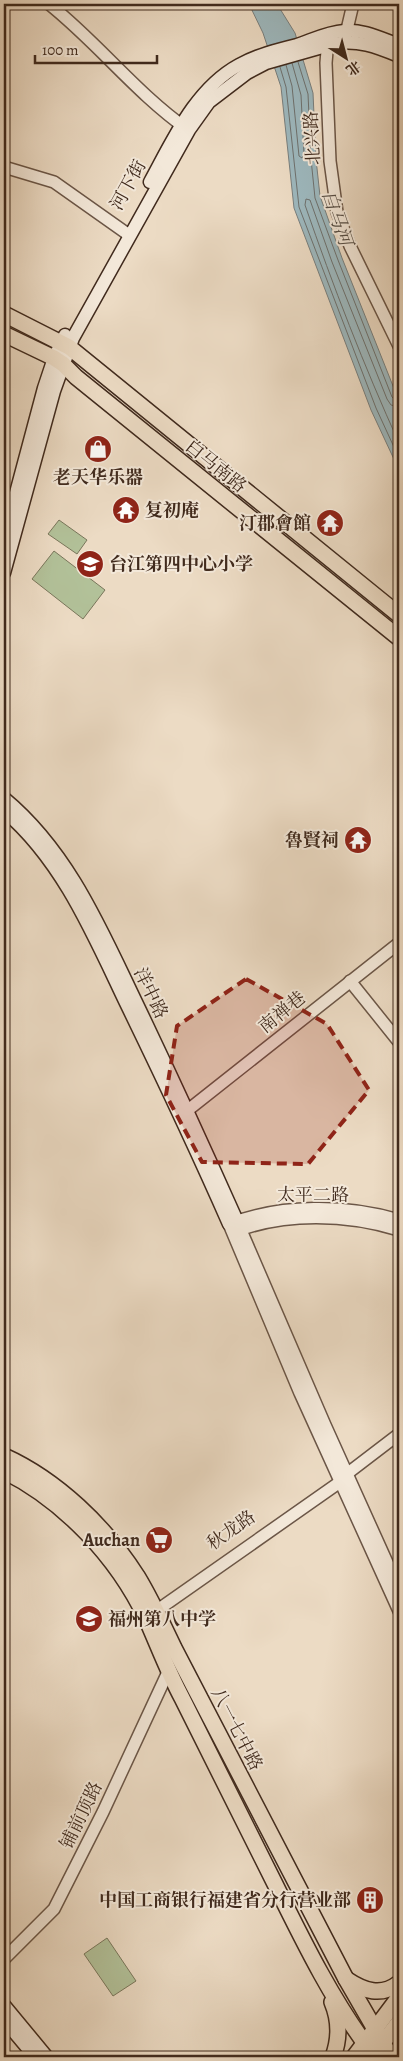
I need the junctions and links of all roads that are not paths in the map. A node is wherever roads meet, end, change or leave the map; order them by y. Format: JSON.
{"nodes":[{"id":1,"x":50,"y":4,"type":"edge"},
{"id":2,"x":353,"y":4,"type":"edge"},
{"id":3,"x":345,"y":36,"type":"junction"},
{"id":4,"x":321,"y":42,"type":"junction"},
{"id":5,"x":399,"y":45,"type":"edge"},
{"id":6,"x":399,"y":56,"type":"edge"},
{"id":7,"x":185,"y":128,"type":"junction"},
{"id":8,"x":4,"y":167,"type":"edge"},
{"id":9,"x":126,"y":232,"type":"junction"},
{"id":10,"x":4,"y":314,"type":"edge"},
{"id":11,"x":4,"y":334,"type":"edge"},
{"id":12,"x":398,"y":341,"type":"edge"},
{"id":13,"x":65,"y":344,"type":"junction"},
{"id":14,"x":58,"y":361,"type":"junction"},
{"id":15,"x":4,"y":538,"type":"edge"},
{"id":16,"x":4,"y":573,"type":"edge"},
{"id":17,"x":399,"y":615,"type":"edge"},
{"id":18,"x":399,"y":638,"type":"edge"},
{"id":19,"x":4,"y":798,"type":"edge"},
{"id":20,"x":4,"y":811,"type":"edge"},
{"id":21,"x":399,"y":943,"type":"edge"},
{"id":22,"x":350,"y":980,"type":"junction"},
{"id":23,"x":399,"y":1042,"type":"edge"},
{"id":24,"x":188,"y":1110,"type":"junction"},
{"id":25,"x":399,"y":1210,"type":"edge"},
{"id":26,"x":368,"y":1213,"type":"junction"},
{"id":27,"x":399,"y":1220,"type":"edge"},
{"id":28,"x":234,"y":1227,"type":"junction"},
{"id":29,"x":399,"y":1230,"type":"edge"},
{"id":30,"x":399,"y":1434,"type":"edge"},
{"id":31,"x":6,"y":1467,"type":"edge"},
{"id":32,"x":342,"y":1477,"type":"junction"},
{"id":33,"x":399,"y":1589,"type":"edge"},
{"id":34,"x":150,"y":1611,"type":"junction"},
{"id":35,"x":399,"y":1611,"type":"edge"},
{"id":36,"x":168,"y":1672,"type":"junction"},
{"id":37,"x":4,"y":1958,"type":"edge"},
{"id":38,"x":346,"y":1979,"type":"junction"},
{"id":39,"x":399,"y":1983,"type":"edge"},
{"id":40,"x":331,"y":1990,"type":"junction"},
{"id":41,"x":399,"y":1997,"type":"edge"},
{"id":42,"x":4,"y":2005,"type":"edge"},
{"id":43,"x":4,"y":2020,"type":"edge"},
{"id":44,"x":399,"y":2022,"type":"edge"},
{"id":45,"x":375,"y":2030,"type":"junction"},
{"id":46,"x":374,"y":2051,"type":"edge"},
{"id":47,"x":35,"y":2057,"type":"edge"},
{"id":48,"x":47,"y":2057,"type":"edge"},
{"id":49,"x":333,"y":2057,"type":"edge"},
{"id":50,"x":354,"y":2057,"type":"edge"},
{"id":51,"x":391,"y":2057,"type":"edge"}],
"edges":[{"from":1,"to":7,"type":"street"},
{"from":2,"to":3,"type":"street"},
{"from":3,"to":4,"type":"main road"},
{"from":3,"to":5,"type":"main road"},
{"from":3,"to":6,"type":"main road"},
{"from":4,"to":7,"type":"main road","name":"河下街"},
{"from":4,"to":12,"type":"street","name":"北兴路"},
{"from":7,"to":9,"type":"main road","name":"河下街"},
{"from":8,"to":9,"type":"street"},
{"from":9,"to":13,"type":"main road","name":"河下街"},
{"from":10,"to":13,"type":"main road"},
{"from":11,"to":14,"type":"main road","name":"白马南路"},
{"from":13,"to":14,"type":"main road","name":"河下街"},
{"from":13,"to":17,"type":"main road"},
{"from":14,"to":15,"type":"main road"},
{"from":14,"to":16,"type":"main road"},
{"from":14,"to":18,"type":"main road","name":"白马南路"},
{"from":19,"to":24,"type":"main road","name":"洋中路"},
{"from":20,"to":28,"type":"main road","name":"洋中路"},
{"from":21,"to":22,"type":"street","name":"南禅巷"},
{"from":22,"to":23,"type":"street"},
{"from":22,"to":24,"type":"street","name":"南禅巷"},
{"from":24,"to":28,"type":"main road","name":"洋中路"},
{"from":25,"to":26,"type":"street"},
{"from":26,"to":27,"type":"street","name":"太平二路"},
{"from":26,"to":28,"type":"street","name":"太平二路"},
{"from":28,"to":29,"type":"street","name":"太平二路"},
{"from":28,"to":32,"type":"street"},
{"from":30,"to":32,"type":"street","name":"秋龙路"},
{"from":31,"to":34,"type":"main road","name":"八一七中路"},
{"from":32,"to":33,"type":"street"},
{"from":32,"to":34,"type":"street","name":"秋龙路"},
{"from":32,"to":35,"type":"street"},
{"from":34,"to":36,"type":"main road","name":"八一七中路"},
{"from":34,"to":38,"type":"main road","name":"八一七中路"},
{"from":36,"to":37,"type":"street","name":"铺前顶路"},
{"from":36,"to":40,"type":"main road","name":"八一七中路"},
{"from":38,"to":39,"type":"main road"},
{"from":38,"to":45,"type":"main road","name":"八一七中路"},
{"from":40,"to":46,"type":"main road","name":"八一七中路"},
{"from":40,"to":49,"type":"main road"},
{"from":41,"to":45,"type":"main road"},
{"from":42,"to":48,"type":"main road"},
{"from":43,"to":47,"type":"main road"},
{"from":44,"to":46,"type":"main road"},
{"from":45,"to":46,"type":"main road"},
{"from":46,"to":50,"type":"main road"},
{"from":46,"to":51,"type":"main road","name":"八一七中路"}]}
